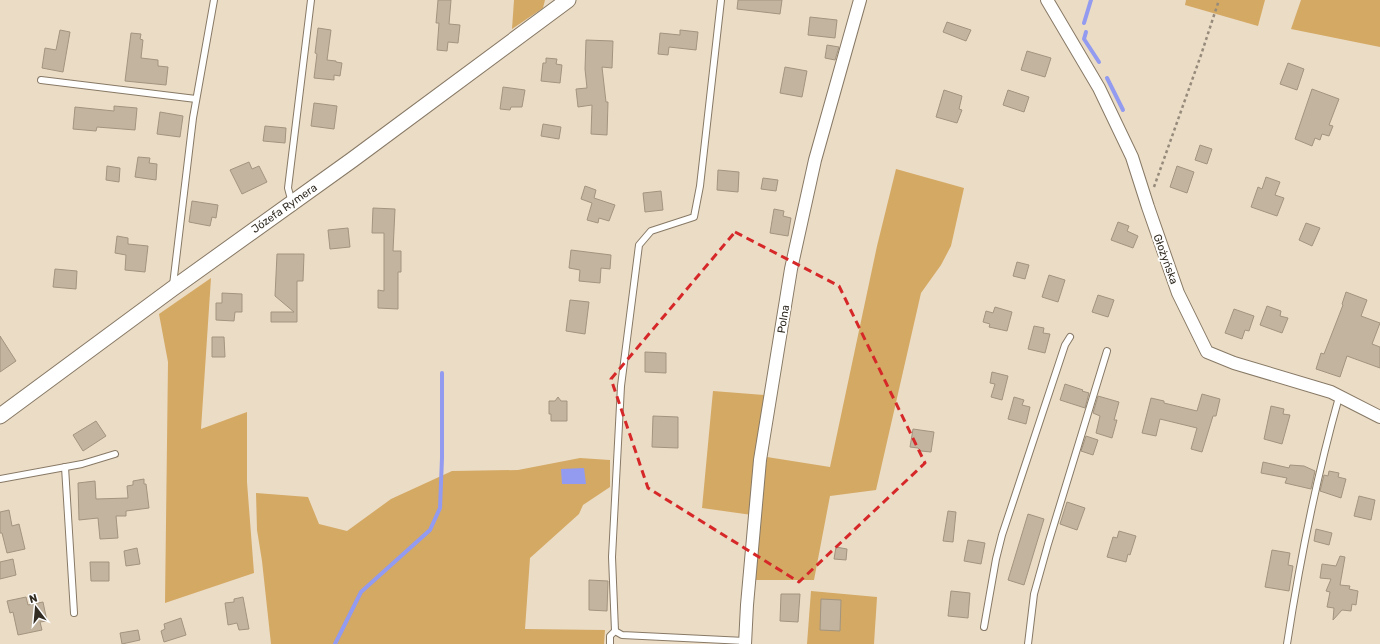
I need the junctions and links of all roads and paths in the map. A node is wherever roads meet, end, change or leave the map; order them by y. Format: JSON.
{"nodes":[{"id":1,"x":214,"y":0,"type":"edge"},
{"id":2,"x":312,"y":0,"type":"edge"},
{"id":3,"x":721,"y":0,"type":"edge"},
{"id":4,"x":860,"y":0,"type":"edge"},
{"id":5,"x":1047,"y":0,"type":"edge"},
{"id":6,"x":1219,"y":0,"type":"edge"},
{"id":7,"x":559,"y":3,"type":"edge"},
{"id":8,"x":41,"y":80,"type":"dead end"},
{"id":9,"x":196,"y":99,"type":"junction"},
{"id":10,"x":292,"y":203,"type":"junction"},
{"id":11,"x":1148,"y":207,"type":"junction"},
{"id":12,"x":172,"y":289,"type":"junction"},
{"id":13,"x":1070,"y":337,"type":"dead end"},
{"id":14,"x":1106,"y":351,"type":"dead end"},
{"id":15,"x":1339,"y":397,"type":"junction"},
{"id":16,"x":0,"y":416,"type":"edge"},
{"id":17,"x":1380,"y":417,"type":"edge"},
{"id":18,"x":115,"y":454,"type":"dead end"},
{"id":19,"x":65,"y":467,"type":"junction"},
{"id":20,"x":0,"y":479,"type":"edge"},
{"id":21,"x":74,"y":613,"type":"dead end"},
{"id":22,"x":984,"y":627,"type":"dead end"},
{"id":23,"x":615,"y":631,"type":"junction"},
{"id":24,"x":745,"y":643,"type":"edge"},
{"id":25,"x":610,"y":644,"type":"edge"},
{"id":26,"x":1028,"y":644,"type":"edge"},
{"id":27,"x":1287,"y":644,"type":"edge"}],
"edges":[{"from":1,"to":9,"type":"lane"},
{"from":2,"to":10,"type":"lane"},
{"from":3,"to":23,"type":"lane"},
{"from":4,"to":24,"type":"street","name":"Polna"},
{"from":5,"to":11,"type":"street","name":"Głożyńska"},
{"from":6,"to":11,"type":"path"},
{"from":7,"to":10,"type":"street","name":"Józefa Rymera"},
{"from":8,"to":9,"type":"lane"},
{"from":9,"to":12,"type":"lane"},
{"from":10,"to":12,"type":"street","name":"Józefa Rymera"},
{"from":11,"to":15,"type":"street","name":"Głożyńska"},
{"from":12,"to":16,"type":"street","name":"Józefa Rymera"},
{"from":13,"to":22,"type":"lane"},
{"from":14,"to":26,"type":"lane"},
{"from":15,"to":17,"type":"street","name":"Głożyńska"},
{"from":15,"to":27,"type":"lane"},
{"from":18,"to":19,"type":"lane"},
{"from":19,"to":20,"type":"lane"},
{"from":19,"to":21,"type":"lane"},
{"from":23,"to":24,"type":"lane"},
{"from":23,"to":25,"type":"lane"}]}
